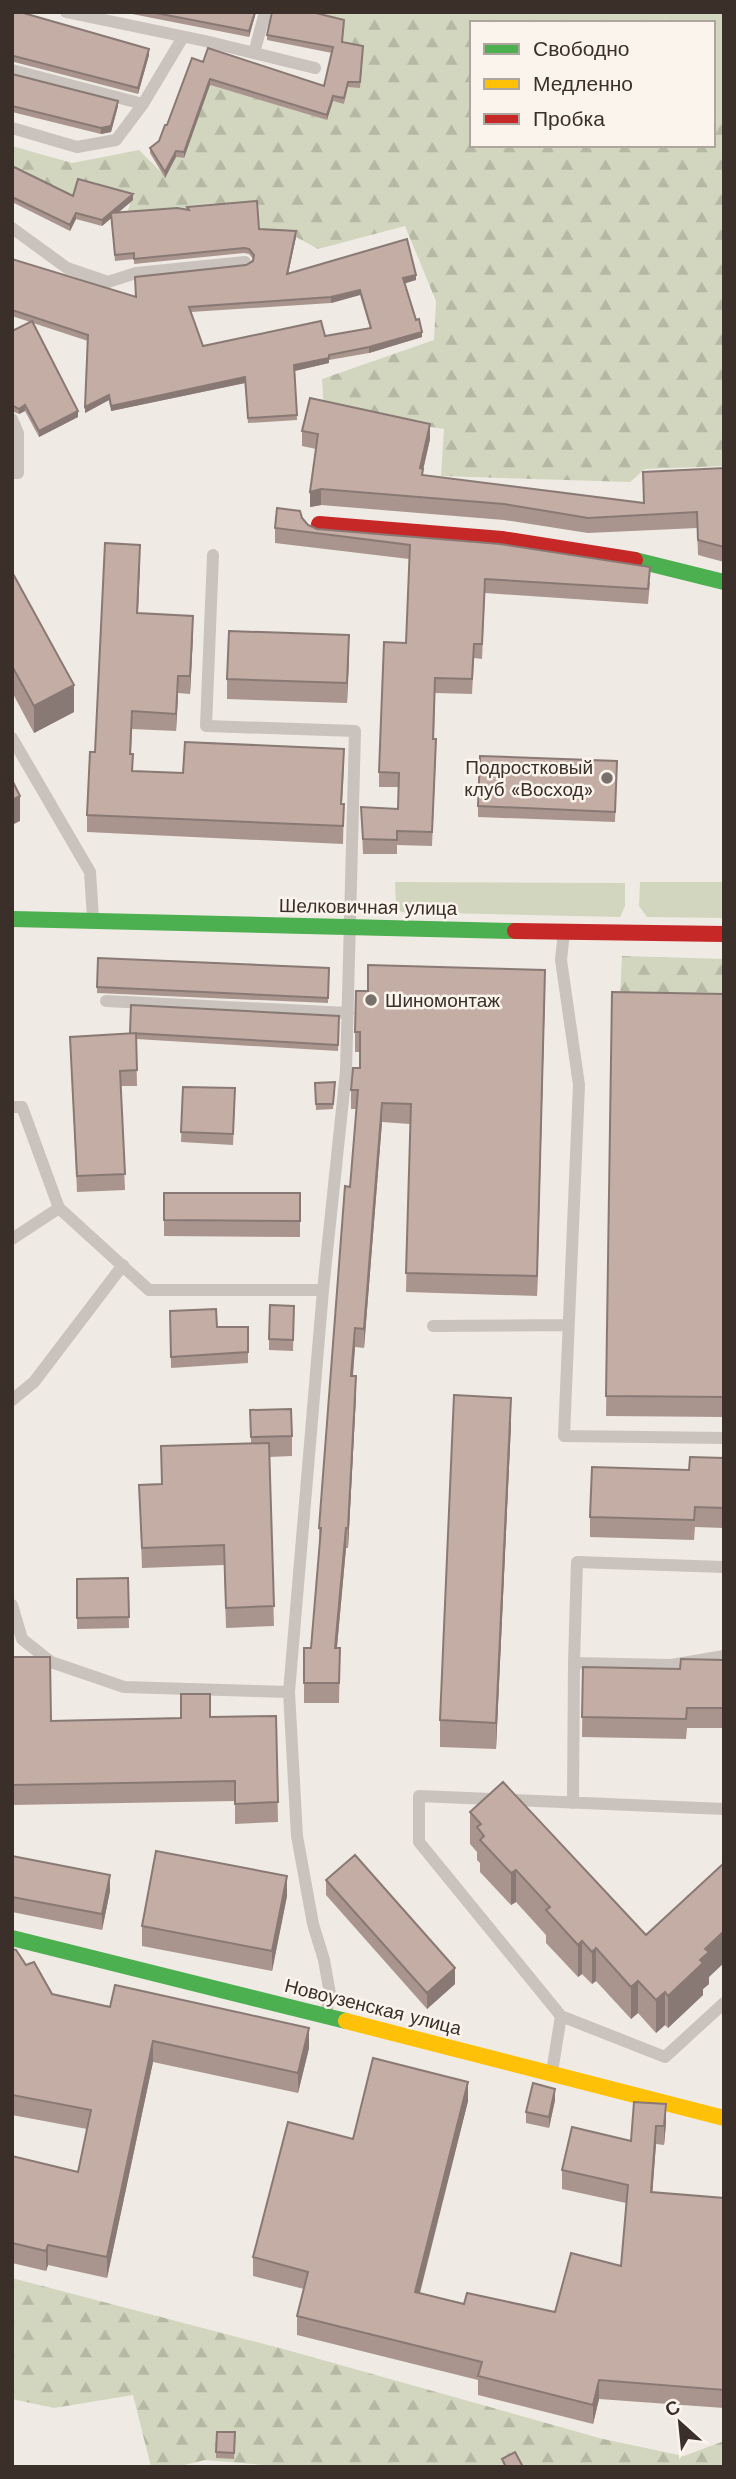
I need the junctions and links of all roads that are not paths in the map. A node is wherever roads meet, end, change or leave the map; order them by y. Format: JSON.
{"nodes":[{"id":1,"x":66,"y":12,"type":"edge"},
{"id":2,"x":264,"y":16,"type":"dead end"},
{"id":3,"x":183,"y":37,"type":"junction"},
{"id":4,"x":254,"y":53,"type":"junction"},
{"id":5,"x":315,"y":68,"type":"dead end"},
{"id":6,"x":12,"y":70,"type":"edge"},
{"id":7,"x":143,"y":104,"type":"junction"},
{"id":8,"x":12,"y":128,"type":"edge"},
{"id":9,"x":12,"y":228,"type":"edge"},
{"id":10,"x":245,"y":262,"type":"edge"},
{"id":11,"x":12,"y":419,"type":"edge"},
{"id":12,"x":12,"y":473,"type":"edge"},
{"id":13,"x":319,"y":524,"type":"dead end"},
{"id":14,"x":213,"y":555,"type":"dead end"},
{"id":15,"x":724,"y":582,"type":"edge"},
{"id":16,"x":12,"y":738,"type":"edge"},
{"id":17,"x":12,"y":919,"type":"edge"},
{"id":18,"x":93,"y":922,"type":"junction"},
{"id":19,"x":351,"y":928,"type":"junction"},
{"id":20,"x":564,"y":932,"type":"junction"},
{"id":21,"x":724,"y":934,"type":"edge"},
{"id":22,"x":106,"y":1001,"type":"dead end"},
{"id":23,"x":348,"y":1013,"type":"junction"},
{"id":24,"x":12,"y":1107,"type":"edge"},
{"id":25,"x":59,"y":1208,"type":"junction"},
{"id":26,"x":12,"y":1239,"type":"edge"},
{"id":27,"x":122,"y":1265,"type":"junction"},
{"id":28,"x":323,"y":1290,"type":"junction"},
{"id":29,"x":568,"y":1325,"type":"junction"},
{"id":30,"x":433,"y":1326,"type":"dead end"},
{"id":31,"x":12,"y":1401,"type":"edge"},
{"id":32,"x":724,"y":1438,"type":"edge"},
{"id":33,"x":724,"y":1567,"type":"edge"},
{"id":34,"x":12,"y":1605,"type":"edge"},
{"id":35,"x":724,"y":1656,"type":"edge"},
{"id":36,"x":574,"y":1663,"type":"junction"},
{"id":37,"x":289,"y":1692,"type":"junction"},
{"id":38,"x":573,"y":1803,"type":"junction"},
{"id":39,"x":724,"y":1810,"type":"edge"},
{"id":40,"x":12,"y":1938,"type":"edge"},
{"id":41,"x":724,"y":2003,"type":"edge"},
{"id":42,"x":561,"y":2016,"type":"junction"},
{"id":43,"x":325,"y":2017,"type":"junction"},
{"id":44,"x":552,"y":2073,"type":"junction"},
{"id":45,"x":724,"y":2118,"type":"edge"}],
"edges":[{"from":1,"to":3,"type":"lane"},
{"from":2,"to":4,"type":"lane"},
{"from":3,"to":4,"type":"lane"},
{"from":3,"to":7,"type":"lane"},
{"from":4,"to":5,"type":"lane"},
{"from":6,"to":7,"type":"lane"},
{"from":7,"to":8,"type":"lane"},
{"from":9,"to":10,"type":"lane"},
{"from":11,"to":12,"type":"lane"},
{"from":13,"to":15,"type":"street"},
{"from":14,"to":19,"type":"lane"},
{"from":16,"to":18,"type":"lane"},
{"from":17,"to":18,"type":"street","name":"Шелковичная улица"},
{"from":18,"to":19,"type":"street","name":"Шелковичная улица"},
{"from":19,"to":20,"type":"street","name":"Шелковичная улица"},
{"from":19,"to":23,"type":"lane"},
{"from":20,"to":21,"type":"street","name":"Шелковичная улица"},
{"from":20,"to":29,"type":"lane"},
{"from":22,"to":23,"type":"lane"},
{"from":23,"to":28,"type":"lane"},
{"from":24,"to":25,"type":"lane"},
{"from":25,"to":26,"type":"lane"},
{"from":25,"to":27,"type":"lane"},
{"from":27,"to":28,"type":"lane"},
{"from":27,"to":31,"type":"lane"},
{"from":28,"to":37,"type":"lane"},
{"from":29,"to":30,"type":"lane"},
{"from":29,"to":32,"type":"lane"},
{"from":33,"to":36,"type":"lane"},
{"from":34,"to":37,"type":"lane"},
{"from":35,"to":36,"type":"lane"},
{"from":36,"to":38,"type":"lane"},
{"from":37,"to":43,"type":"lane"},
{"from":38,"to":39,"type":"lane"},
{"from":38,"to":42,"type":"lane"},
{"from":40,"to":43,"type":"street","name":"Новоузенская улица"},
{"from":41,"to":42,"type":"lane"},
{"from":42,"to":44,"type":"lane"},
{"from":43,"to":44,"type":"street","name":"Новоузенская улица"},
{"from":44,"to":45,"type":"street","name":"Новоузенская улица"}]}
